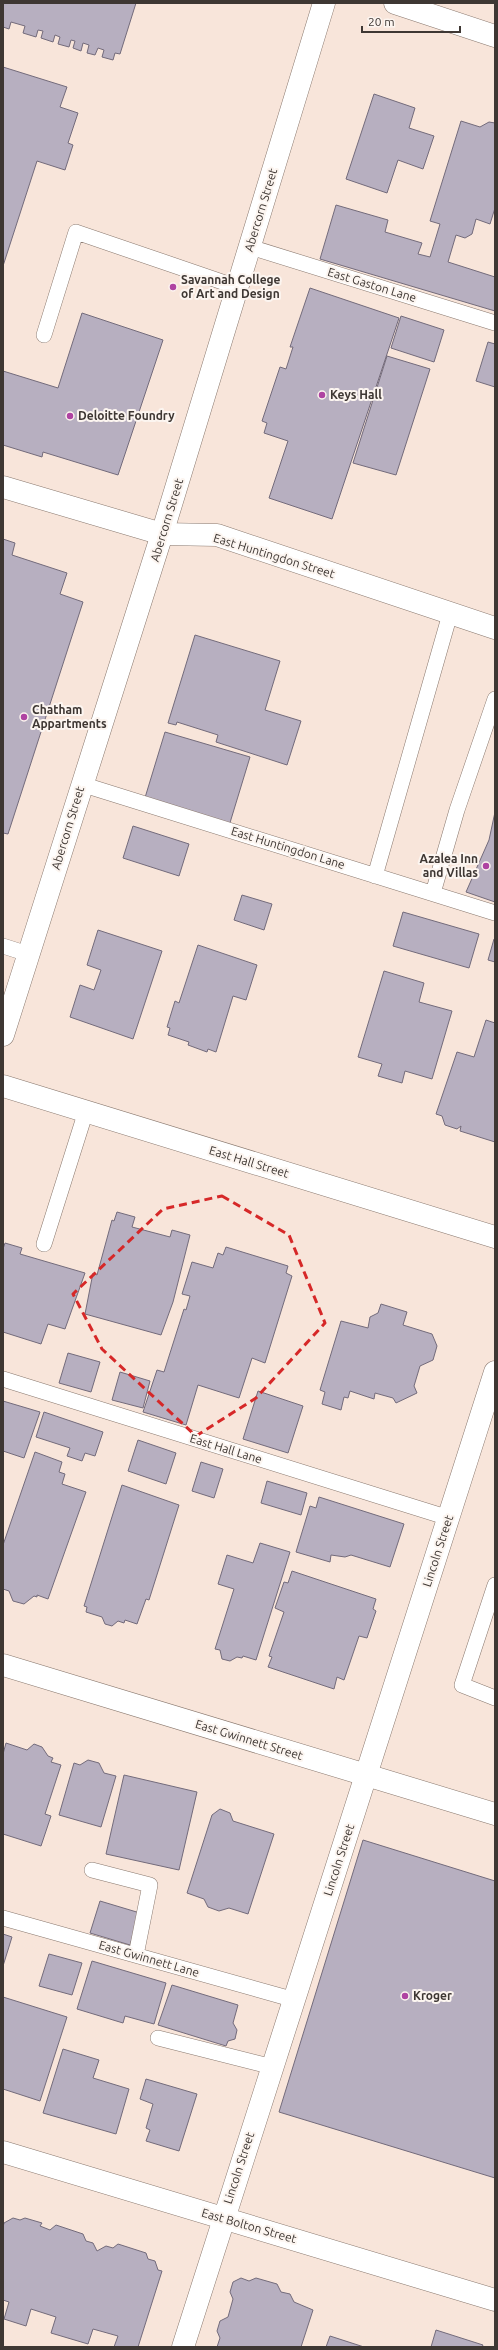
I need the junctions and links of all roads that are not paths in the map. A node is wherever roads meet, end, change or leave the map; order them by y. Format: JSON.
{"nodes":[{"id":1,"x":324,"y":3,"type":"edge"},
{"id":2,"x":394,"y":3,"type":"edge"},
{"id":3,"x":495,"y":36,"type":"edge"},
{"id":4,"x":250,"y":247,"type":"junction"},
{"id":5,"x":237,"y":287,"type":"junction"},
{"id":6,"x":495,"y":323,"type":"edge"},
{"id":7,"x":44,"y":335,"type":"dead end"},
{"id":8,"x":3,"y":487,"type":"edge"},
{"id":9,"x":162,"y":534,"type":"junction"},
{"id":10,"x":450,"y":614,"type":"junction"},
{"id":11,"x":495,"y":628,"type":"edge"},
{"id":12,"x":495,"y":700,"type":"edge"},
{"id":13,"x":81,"y":784,"type":"junction"},
{"id":14,"x":375,"y":876,"type":"junction"},
{"id":15,"x":433,"y":894,"type":"junction"},
{"id":16,"x":495,"y":913,"type":"edge"},
{"id":17,"x":3,"y":946,"type":"edge"},
{"id":18,"x":28,"y":954,"type":"junction"},
{"id":19,"x":3,"y":1034,"type":"edge"},
{"id":20,"x":3,"y":1086,"type":"edge"},
{"id":21,"x":86,"y":1112,"type":"junction"},
{"id":22,"x":495,"y":1238,"type":"edge"},
{"id":23,"x":44,"y":1244,"type":"dead end"},
{"id":24,"x":495,"y":1372,"type":"edge"},
{"id":25,"x":3,"y":1379,"type":"edge"},
{"id":26,"x":448,"y":1518,"type":"junction"},
{"id":27,"x":495,"y":1586,"type":"edge"},
{"id":28,"x":3,"y":1665,"type":"edge"},
{"id":29,"x":495,"y":1698,"type":"edge"},
{"id":30,"x":366,"y":1775,"type":"junction"},
{"id":31,"x":495,"y":1814,"type":"edge"},
{"id":32,"x":92,"y":1870,"type":"dead end"},
{"id":33,"x":3,"y":1918,"type":"edge"},
{"id":34,"x":136,"y":1955,"type":"junction"},
{"id":35,"x":295,"y":2000,"type":"junction"},
{"id":36,"x":158,"y":2038,"type":"dead end"},
{"id":37,"x":273,"y":2067,"type":"junction"},
{"id":38,"x":3,"y":2152,"type":"edge"},
{"id":39,"x":223,"y":2218,"type":"junction"},
{"id":40,"x":495,"y":2300,"type":"edge"},
{"id":41,"x":183,"y":2347,"type":"edge"}],
"edges":[{"from":1,"to":4,"type":"street","name":"Abercorn Street"},
{"from":2,"to":3,"type":"street"},
{"from":4,"to":5,"type":"street","name":"Abercorn Street"},
{"from":4,"to":6,"type":"lane","name":"East Gaston Lane"},
{"from":5,"to":7,"type":"lane"},
{"from":5,"to":9,"type":"street","name":"Abercorn Street"},
{"from":8,"to":9,"type":"street","name":"East Huntingdon Street"},
{"from":9,"to":10,"type":"street","name":"East Huntingdon Street"},
{"from":9,"to":13,"type":"street","name":"Abercorn Street"},
{"from":10,"to":11,"type":"street","name":"East Huntingdon Street"},
{"from":10,"to":14,"type":"lane"},
{"from":12,"to":15,"type":"lane"},
{"from":13,"to":14,"type":"lane","name":"East Huntingdon Lane"},
{"from":13,"to":18,"type":"street","name":"Abercorn Street"},
{"from":14,"to":15,"type":"lane","name":"East Huntingdon Lane"},
{"from":15,"to":16,"type":"lane","name":"East Huntingdon Lane"},
{"from":17,"to":18,"type":"lane"},
{"from":18,"to":19,"type":"street","name":"Abercorn Street"},
{"from":20,"to":21,"type":"street","name":"East Hall Street"},
{"from":21,"to":22,"type":"street","name":"East Hall Street"},
{"from":21,"to":23,"type":"lane"},
{"from":24,"to":26,"type":"street","name":"Lincoln Street"},
{"from":25,"to":26,"type":"lane","name":"East Hall Lane"},
{"from":26,"to":30,"type":"street","name":"Lincoln Street"},
{"from":27,"to":29,"type":"lane"},
{"from":28,"to":30,"type":"street","name":"East Gwinnett Street"},
{"from":30,"to":31,"type":"street","name":"East Gwinnett Street"},
{"from":30,"to":35,"type":"street","name":"Lincoln Street"},
{"from":32,"to":34,"type":"lane"},
{"from":33,"to":34,"type":"lane","name":"East Gwinnett Lane"},
{"from":34,"to":35,"type":"lane","name":"East Gwinnett Lane"},
{"from":35,"to":37,"type":"street","name":"Lincoln Street"},
{"from":36,"to":37,"type":"lane"},
{"from":37,"to":39,"type":"street","name":"Lincoln Street"},
{"from":38,"to":39,"type":"street","name":"East Bolton Street"},
{"from":39,"to":40,"type":"street","name":"East Bolton Street"},
{"from":39,"to":41,"type":"street","name":"Lincoln Street"}]}
